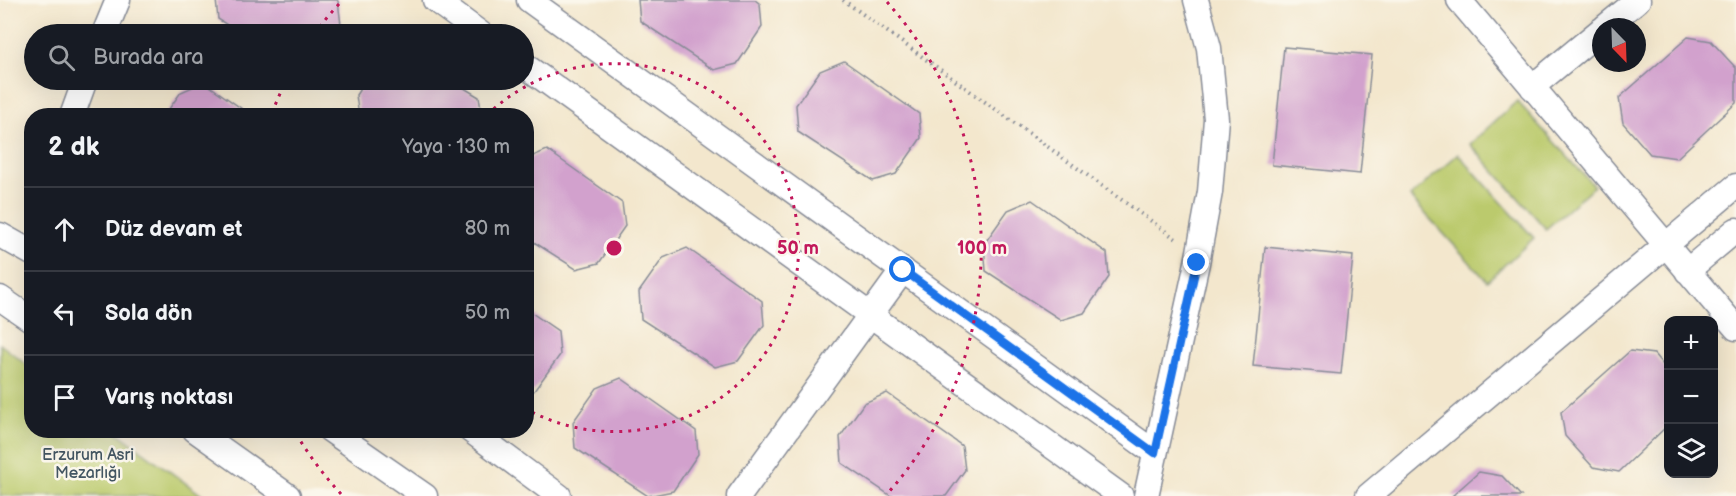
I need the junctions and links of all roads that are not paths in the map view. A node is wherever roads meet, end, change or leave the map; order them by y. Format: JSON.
{"nodes":[{"id":1,"x":118,"y":0,"type":"edge"},
{"id":2,"x":435,"y":0,"type":"edge"},
{"id":3,"x":529,"y":0,"type":"edge"},
{"id":4,"x":1196,"y":0,"type":"edge"},
{"id":5,"x":1459,"y":0,"type":"edge"},
{"id":6,"x":1638,"y":0,"type":"edge"},
{"id":7,"x":1616,"y":18,"type":"edge"},
{"id":8,"x":108,"y":24,"type":"edge"},
{"id":9,"x":468,"y":24,"type":"edge"},
{"id":10,"x":1592,"y":37,"type":"edge"},
{"id":11,"x":534,"y":72,"type":"edge"},
{"id":12,"x":1532,"y":87,"type":"junction"},
{"id":13,"x":82,"y":90,"type":"edge"},
{"id":14,"x":75,"y":108,"type":"edge"},
{"id":15,"x":1736,"y":186,"type":"edge"},
{"id":16,"x":1736,"y":230,"type":"edge"},
{"id":17,"x":0,"y":234,"type":"edge"},
{"id":18,"x":1666,"y":245,"type":"junction"},
{"id":19,"x":24,"y":248,"type":"edge"},
{"id":20,"x":903,"y":270,"type":"junction"},
{"id":21,"x":1687,"y":271,"type":"junction"},
{"id":22,"x":0,"y":298,"type":"edge"},
{"id":23,"x":24,"y":314,"type":"edge"},
{"id":24,"x":870,"y":315,"type":"junction"},
{"id":25,"x":1736,"y":328,"type":"edge"},
{"id":26,"x":206,"y":438,"type":"edge"},
{"id":27,"x":342,"y":438,"type":"edge"},
{"id":28,"x":481,"y":438,"type":"edge"},
{"id":29,"x":1155,"y":453,"type":"junction"},
{"id":30,"x":288,"y":496,"type":"edge"},
{"id":31,"x":425,"y":496,"type":"edge"},
{"id":32,"x":559,"y":496,"type":"edge"},
{"id":33,"x":739,"y":496,"type":"edge"},
{"id":34,"x":1121,"y":496,"type":"edge"},
{"id":35,"x":1146,"y":496,"type":"edge"},
{"id":36,"x":1368,"y":496,"type":"edge"}],
"edges":[{"from":1,"to":8,"type":"street"},
{"from":2,"to":9,"type":"street"},
{"from":3,"to":20,"type":"street"},
{"from":4,"to":29,"type":"street"},
{"from":5,"to":12,"type":"street"},
{"from":6,"to":7,"type":"street"},
{"from":10,"to":12,"type":"street"},
{"from":11,"to":24,"type":"street"},
{"from":12,"to":18,"type":"street"},
{"from":13,"to":14,"type":"street"},
{"from":15,"to":18,"type":"street"},
{"from":16,"to":21,"type":"street"},
{"from":17,"to":19,"type":"street"},
{"from":18,"to":21,"type":"street"},
{"from":18,"to":36,"type":"street"},
{"from":20,"to":24,"type":"street"},
{"from":20,"to":29,"type":"street"},
{"from":21,"to":25,"type":"street"},
{"from":22,"to":23,"type":"street"},
{"from":24,"to":33,"type":"street"},
{"from":24,"to":34,"type":"street"},
{"from":26,"to":30,"type":"street"},
{"from":27,"to":31,"type":"street"},
{"from":28,"to":32,"type":"street"},
{"from":29,"to":35,"type":"street"}]}
